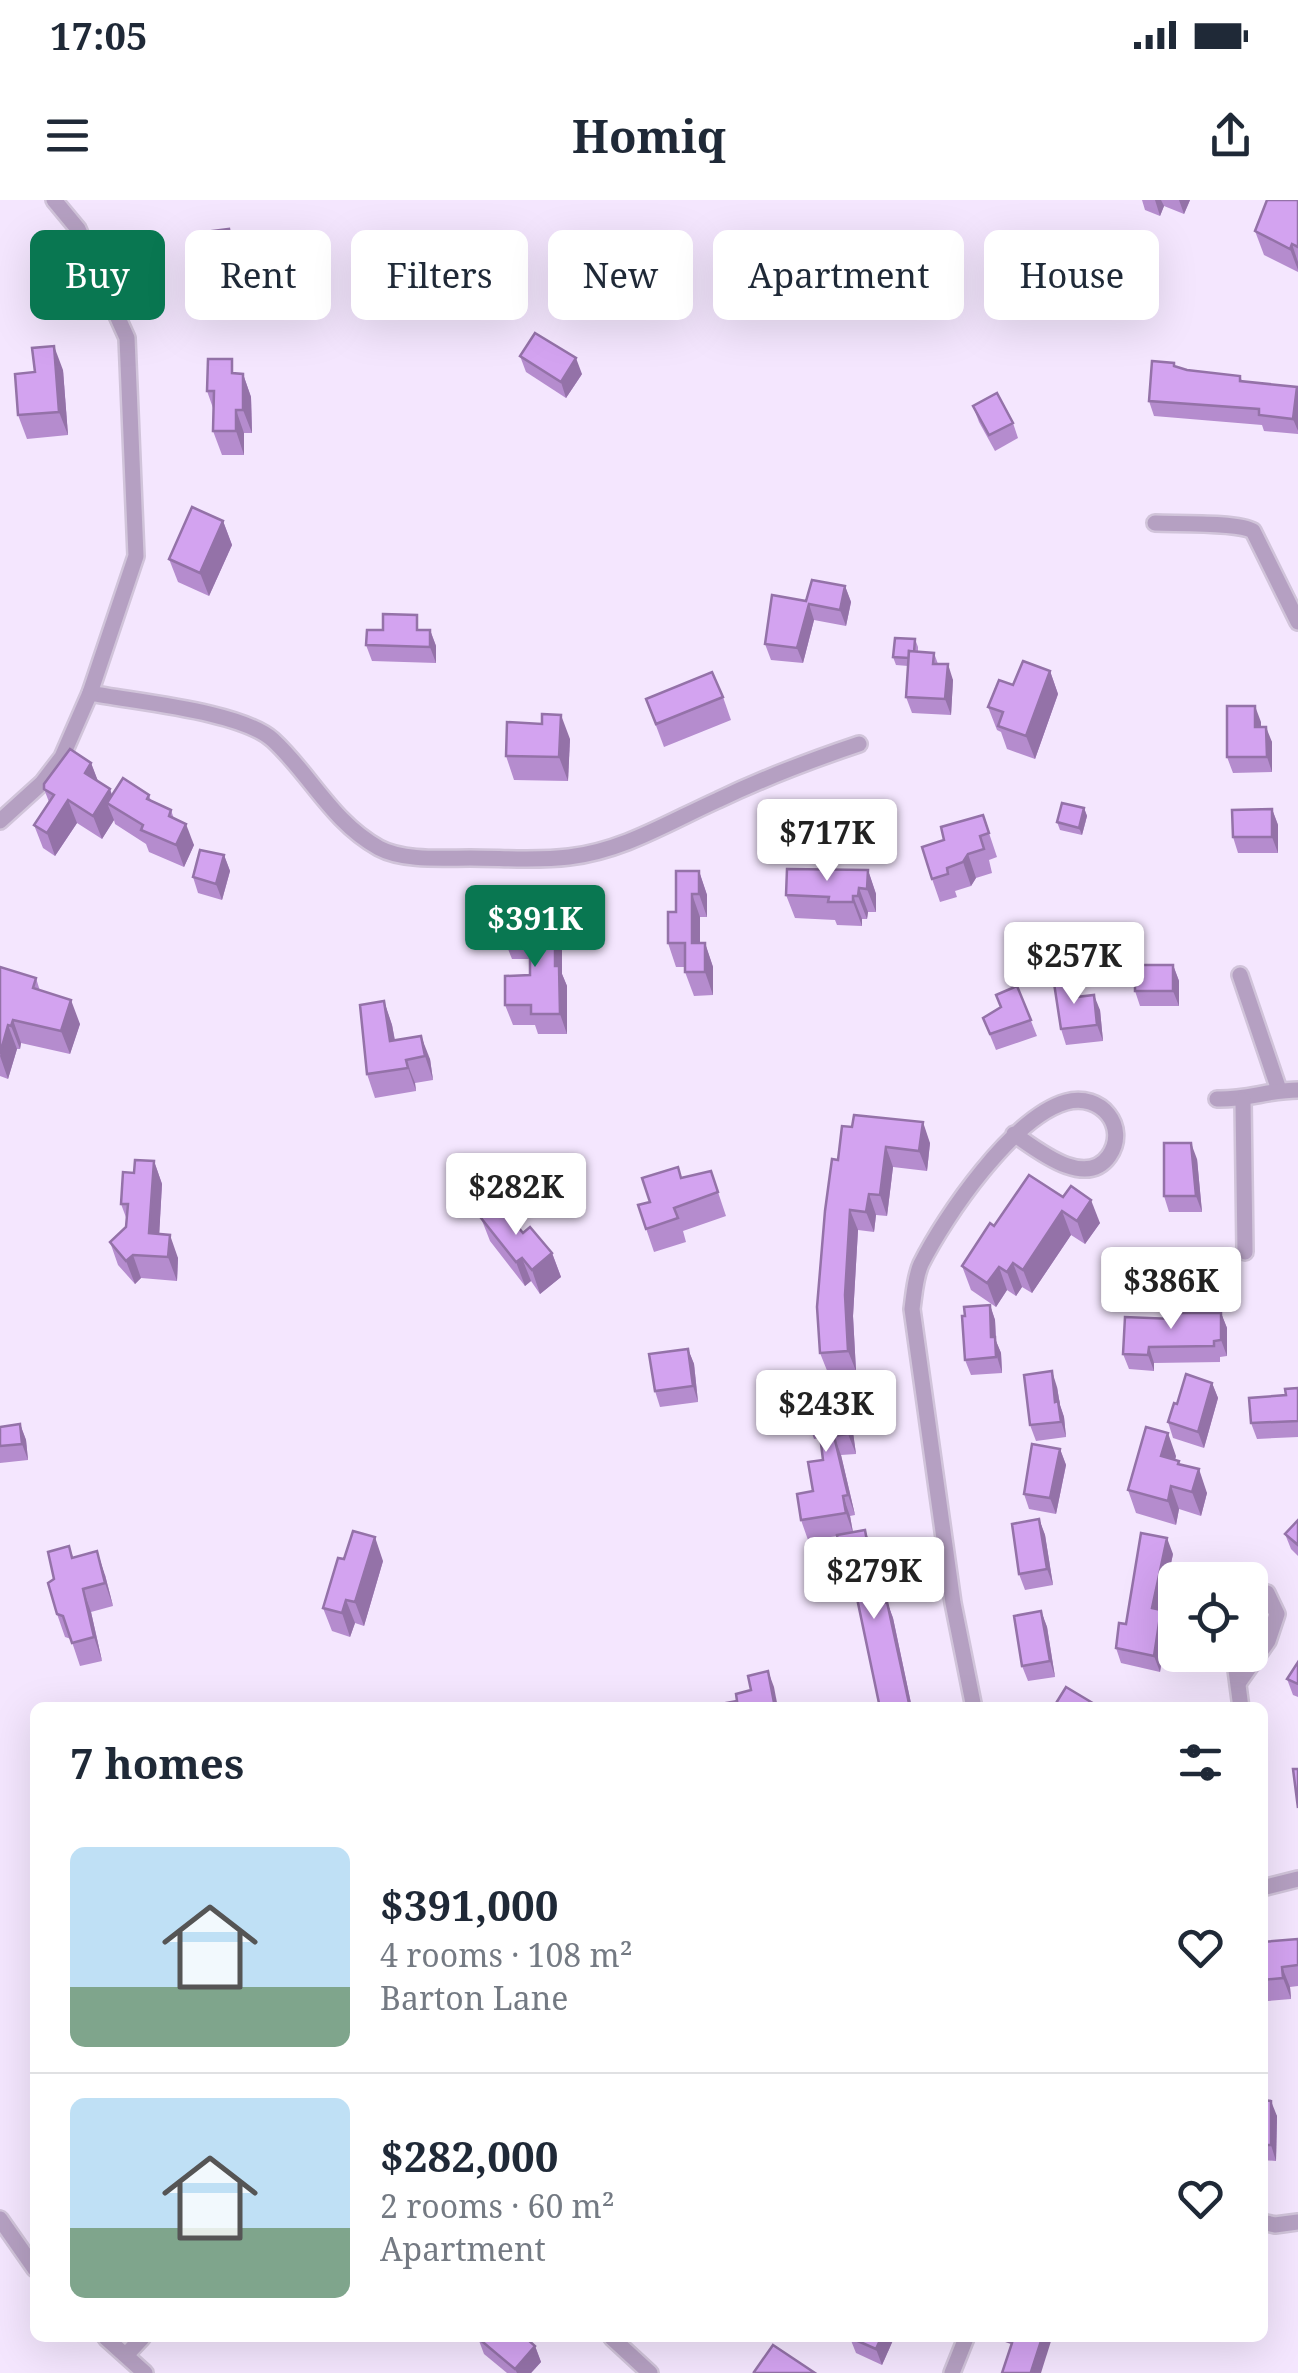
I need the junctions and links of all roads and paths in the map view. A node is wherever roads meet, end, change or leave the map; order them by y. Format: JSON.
{"nodes":[{"id":1,"x":54,"y":200,"type":"edge"},
{"id":2,"x":1155,"y":524,"type":"dead end"},
{"id":3,"x":1298,"y":622,"type":"edge"},
{"id":4,"x":90,"y":693,"type":"junction"},
{"id":5,"x":860,"y":744,"type":"dead end"},
{"id":6,"x":0,"y":821,"type":"edge"},
{"id":7,"x":1240,"y":975,"type":"dead end"},
{"id":8,"x":1279,"y":1090,"type":"junction"},
{"id":9,"x":1298,"y":1090,"type":"edge"},
{"id":10,"x":1216,"y":1099,"type":"dead end"},
{"id":11,"x":1243,"y":1100,"type":"junction"},
{"id":12,"x":1014,"y":1134,"type":"junction"},
{"id":13,"x":1244,"y":1252,"type":"dead end"},
{"id":14,"x":1268,"y":1596,"type":"edge"},
{"id":15,"x":1268,"y":1641,"type":"edge"},
{"id":16,"x":1237,"y":1672,"type":"edge"},
{"id":17,"x":1246,"y":1672,"type":"edge"},
{"id":18,"x":1239,"y":1682,"type":"junction"},
{"id":19,"x":973,"y":1702,"type":"edge"},
{"id":20,"x":1241,"y":1702,"type":"edge"},
{"id":21,"x":1298,"y":1879,"type":"edge"},
{"id":22,"x":1268,"y":1886,"type":"edge"},
{"id":23,"x":0,"y":2219,"type":"edge"},
{"id":24,"x":1298,"y":2222,"type":"edge"},
{"id":25,"x":1268,"y":2224,"type":"edge"},
{"id":26,"x":30,"y":2262,"type":"edge"},
{"id":27,"x":110,"y":2342,"type":"edge"},
{"id":28,"x":138,"y":2342,"type":"edge"},
{"id":29,"x":616,"y":2342,"type":"edge"},
{"id":30,"x":964,"y":2342,"type":"edge"},
{"id":31,"x":126,"y":2356,"type":"junction"},
{"id":32,"x":146,"y":2373,"type":"edge"},
{"id":33,"x":650,"y":2373,"type":"edge"},
{"id":34,"x":952,"y":2373,"type":"edge"}],
"edges":[{"from":1,"to":4,"type":"street"},
{"from":2,"to":3,"type":"street"},
{"from":4,"to":5,"type":"street"},
{"from":4,"to":6,"type":"street"},
{"from":7,"to":8,"type":"street"},
{"from":8,"to":9,"type":"street"},
{"from":8,"to":11,"type":"street"},
{"from":10,"to":11,"type":"street"},
{"from":11,"to":13,"type":"street"},
{"from":12,"to":12,"type":"street"},
{"from":12,"to":19,"type":"street"},
{"from":14,"to":15,"type":"street"},
{"from":16,"to":18,"type":"street"},
{"from":17,"to":18,"type":"street"},
{"from":18,"to":20,"type":"street"},
{"from":21,"to":22,"type":"street"},
{"from":23,"to":26,"type":"street"},
{"from":24,"to":25,"type":"street"},
{"from":27,"to":31,"type":"street"},
{"from":28,"to":31,"type":"street"},
{"from":29,"to":33,"type":"street"},
{"from":30,"to":34,"type":"street"},
{"from":31,"to":32,"type":"street"}]}
